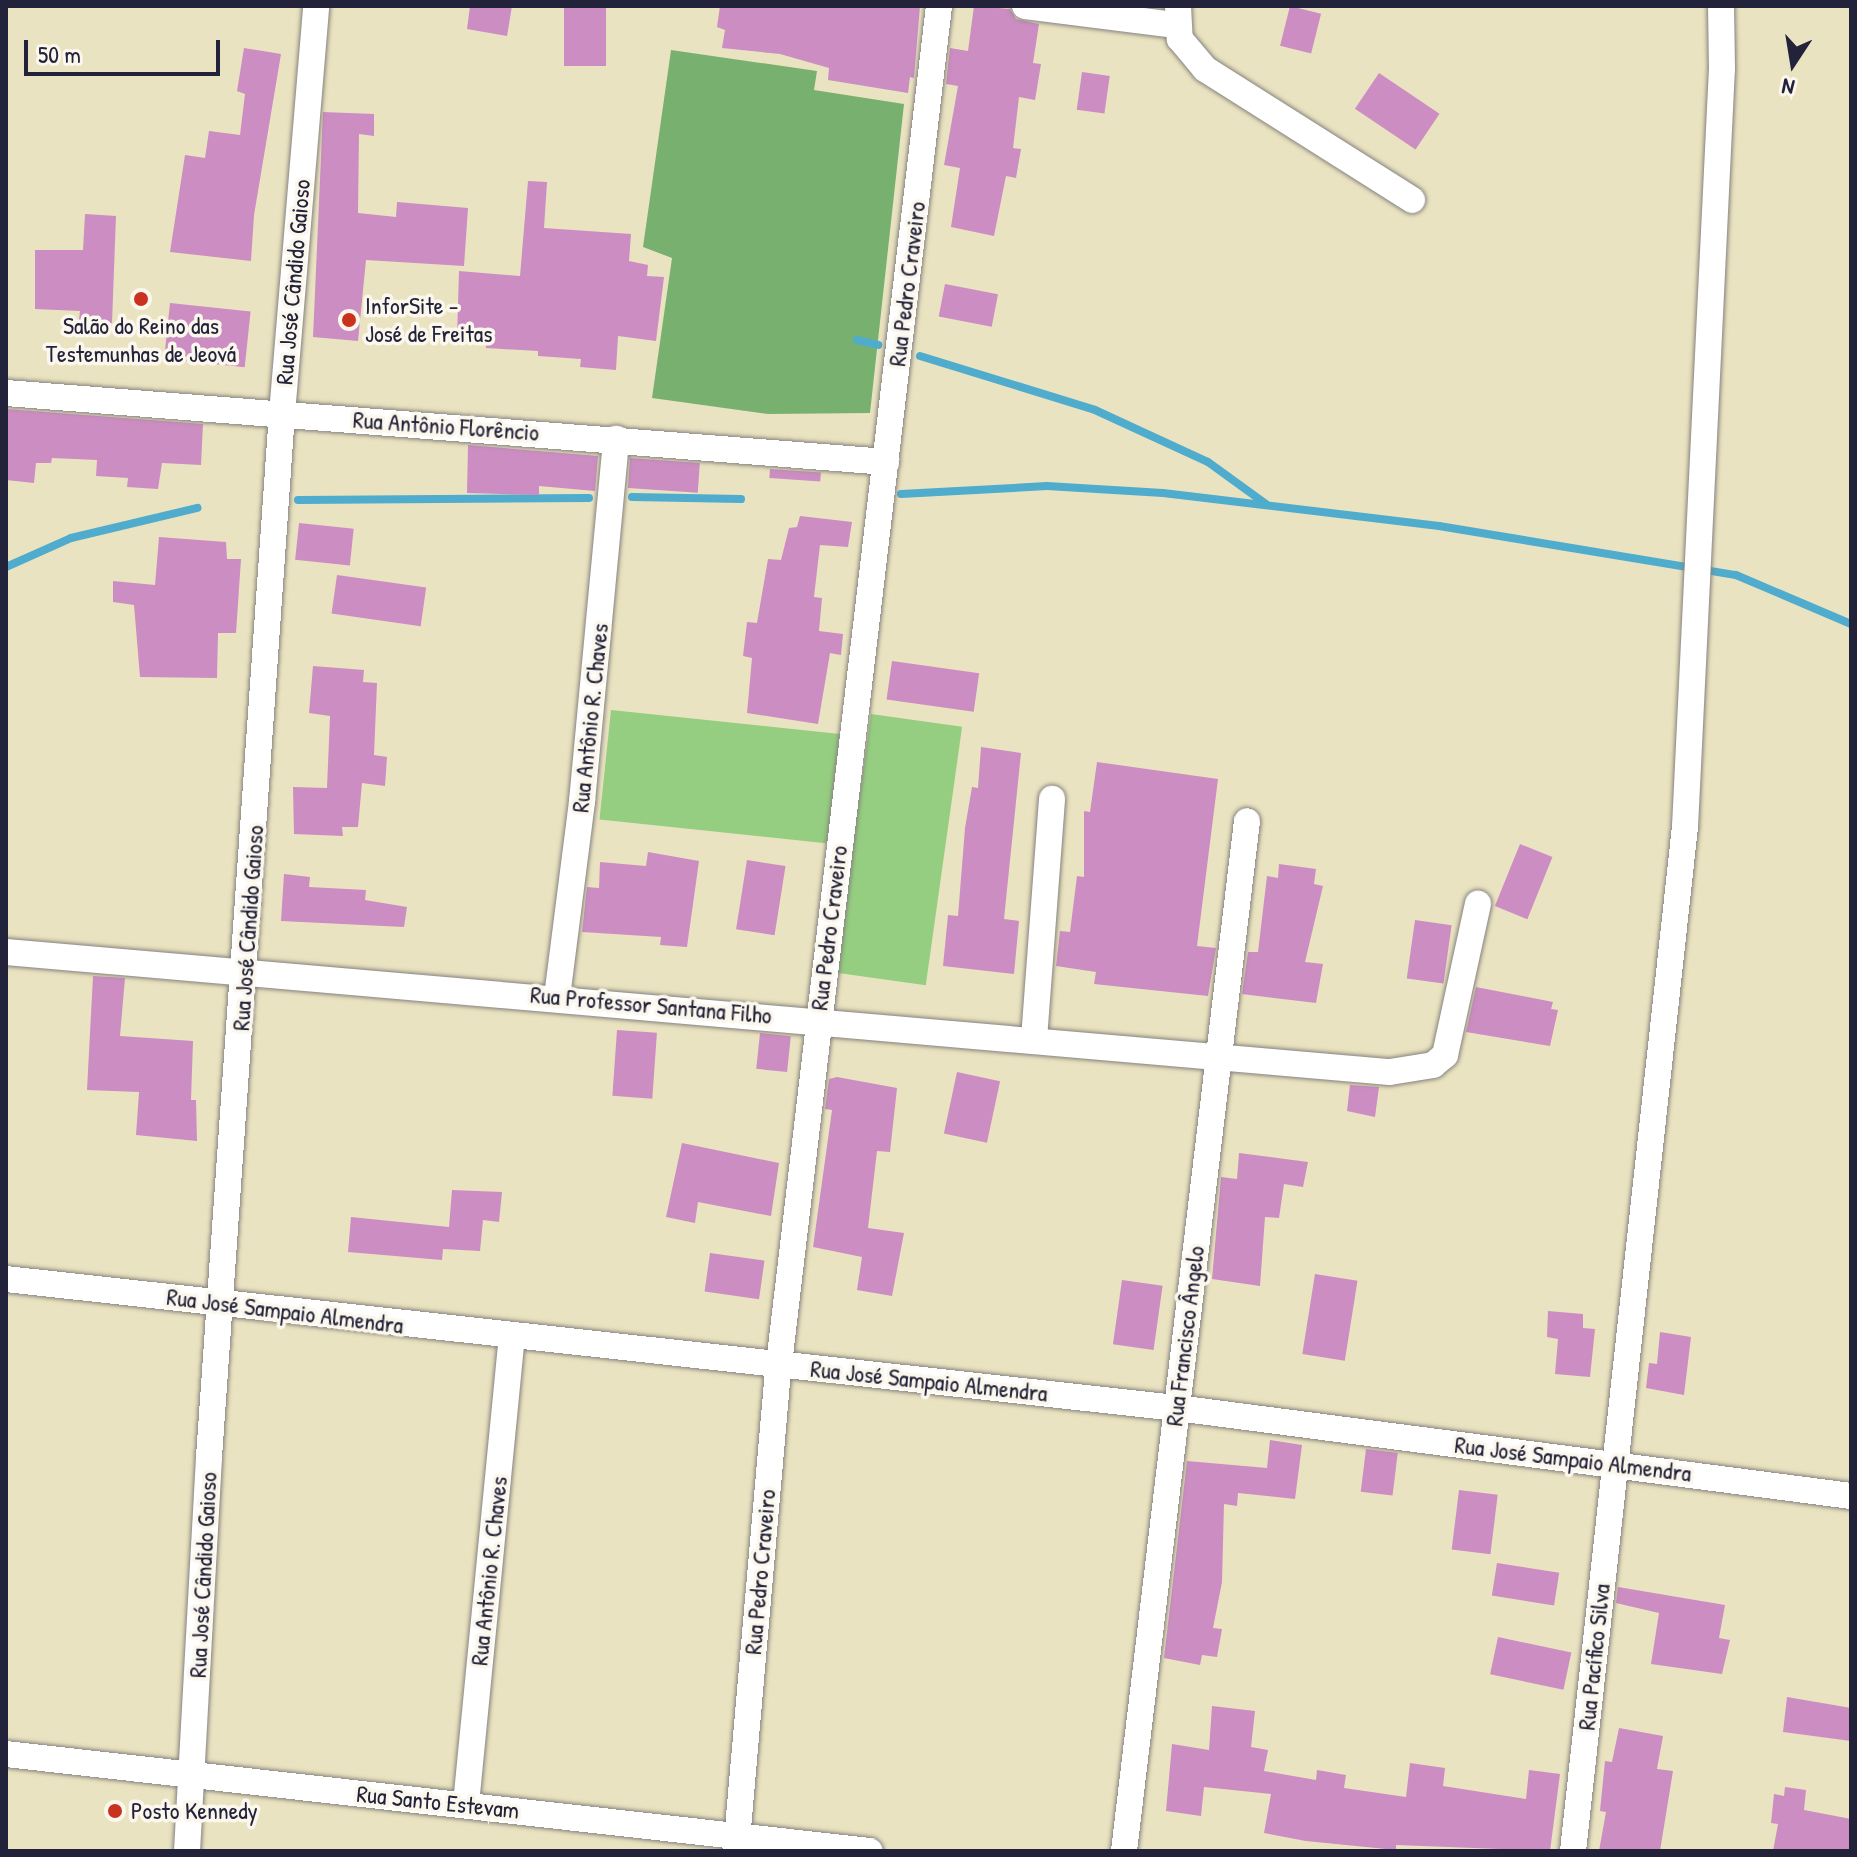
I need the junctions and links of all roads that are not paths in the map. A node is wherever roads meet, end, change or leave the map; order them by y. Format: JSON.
{"nodes":[{"id":1,"x":316,"y":6,"type":"edge"},
{"id":2,"x":939,"y":6,"type":"edge"},
{"id":3,"x":1025,"y":6,"type":"edge"},
{"id":4,"x":1721,"y":6,"type":"edge"},
{"id":5,"x":1177,"y":15,"type":"edge"},
{"id":6,"x":1412,"y":200,"type":"dead end"},
{"id":7,"x":6,"y":393,"type":"edge"},
{"id":8,"x":282,"y":414,"type":"junction"},
{"id":9,"x":616,"y":439,"type":"junction"},
{"id":10,"x":886,"y":462,"type":"junction"},
{"id":11,"x":1052,"y":799,"type":"dead end"},
{"id":12,"x":1247,"y":821,"type":"dead end"},
{"id":13,"x":1478,"y":904,"type":"dead end"},
{"id":14,"x":6,"y":952,"type":"edge"},
{"id":15,"x":245,"y":971,"type":"junction"},
{"id":16,"x":557,"y":997,"type":"junction"},
{"id":17,"x":818,"y":1019,"type":"junction"},
{"id":18,"x":1034,"y":1039,"type":"junction"},
{"id":19,"x":1218,"y":1056,"type":"junction"},
{"id":20,"x":6,"y":1279,"type":"edge"},
{"id":21,"x":220,"y":1303,"type":"junction"},
{"id":22,"x":512,"y":1338,"type":"junction"},
{"id":23,"x":779,"y":1364,"type":"junction"},
{"id":24,"x":1177,"y":1408,"type":"junction"},
{"id":25,"x":1615,"y":1464,"type":"junction"},
{"id":26,"x":1851,"y":1496,"type":"edge"},
{"id":27,"x":6,"y":1754,"type":"edge"},
{"id":28,"x":192,"y":1777,"type":"junction"},
{"id":29,"x":466,"y":1804,"type":"junction"},
{"id":30,"x":736,"y":1844,"type":"edge"},
{"id":31,"x":187,"y":1851,"type":"edge"},
{"id":32,"x":870,"y":1851,"type":"edge"},
{"id":33,"x":1124,"y":1851,"type":"edge"},
{"id":34,"x":1573,"y":1851,"type":"edge"}],
"edges":[{"from":1,"to":8,"type":"street","name":"Rua José Cândido Gaioso"},
{"from":2,"to":10,"type":"street","name":"Rua Pedro Craveiro"},
{"from":3,"to":5,"type":"street"},
{"from":4,"to":25,"type":"street","name":"Rua Pacífico Silva"},
{"from":5,"to":6,"type":"street"},
{"from":7,"to":8,"type":"street","name":"Rua Antônio Florêncio"},
{"from":8,"to":9,"type":"street","name":"Rua Antônio Florêncio"},
{"from":8,"to":15,"type":"street","name":"Rua José Cândido Gaioso"},
{"from":9,"to":10,"type":"street","name":"Rua Antônio Florêncio"},
{"from":9,"to":16,"type":"street","name":"Rua Antônio R. Chaves"},
{"from":10,"to":17,"type":"street","name":"Rua Pedro Craveiro"},
{"from":11,"to":18,"type":"street"},
{"from":12,"to":19,"type":"street","name":"Rua Francisco Ângelo"},
{"from":13,"to":19,"type":"street","name":"Rua Professor Santana Filho"},
{"from":14,"to":15,"type":"street","name":"Rua Professor Santana Filho"},
{"from":15,"to":16,"type":"street","name":"Rua Professor Santana Filho"},
{"from":15,"to":21,"type":"street","name":"Rua José Cândido Gaioso"},
{"from":16,"to":17,"type":"street","name":"Rua Professor Santana Filho"},
{"from":17,"to":18,"type":"street","name":"Rua Professor Santana Filho"},
{"from":17,"to":23,"type":"street","name":"Rua Pedro Craveiro"},
{"from":18,"to":19,"type":"street","name":"Rua Professor Santana Filho"},
{"from":19,"to":24,"type":"street","name":"Rua Francisco Ângelo"},
{"from":20,"to":21,"type":"street","name":"Rua José Sampaio Almendra"},
{"from":21,"to":22,"type":"street","name":"Rua José Sampaio Almendra"},
{"from":21,"to":28,"type":"street","name":"Rua José Cândido Gaioso"},
{"from":22,"to":23,"type":"street","name":"Rua José Sampaio Almendra"},
{"from":22,"to":29,"type":"street","name":"Rua Antônio R. Chaves"},
{"from":23,"to":24,"type":"street","name":"Rua José Sampaio Almendra"},
{"from":23,"to":30,"type":"street","name":"Rua Pedro Craveiro"},
{"from":24,"to":25,"type":"street","name":"Rua José Sampaio Almendra"},
{"from":24,"to":33,"type":"street","name":"Rua Francisco Ângelo"},
{"from":25,"to":26,"type":"street","name":"Rua José Sampaio Almendra"},
{"from":25,"to":34,"type":"street","name":"Rua Pacífico Silva"},
{"from":27,"to":28,"type":"street","name":"Rua Santo Estevam"},
{"from":28,"to":29,"type":"street","name":"Rua Santo Estevam"},
{"from":28,"to":31,"type":"street","name":"Rua José Cândido Gaioso"},
{"from":29,"to":30,"type":"street","name":"Rua Santo Estevam"},
{"from":30,"to":32,"type":"street","name":"Rua Santo Estevam"}]}
